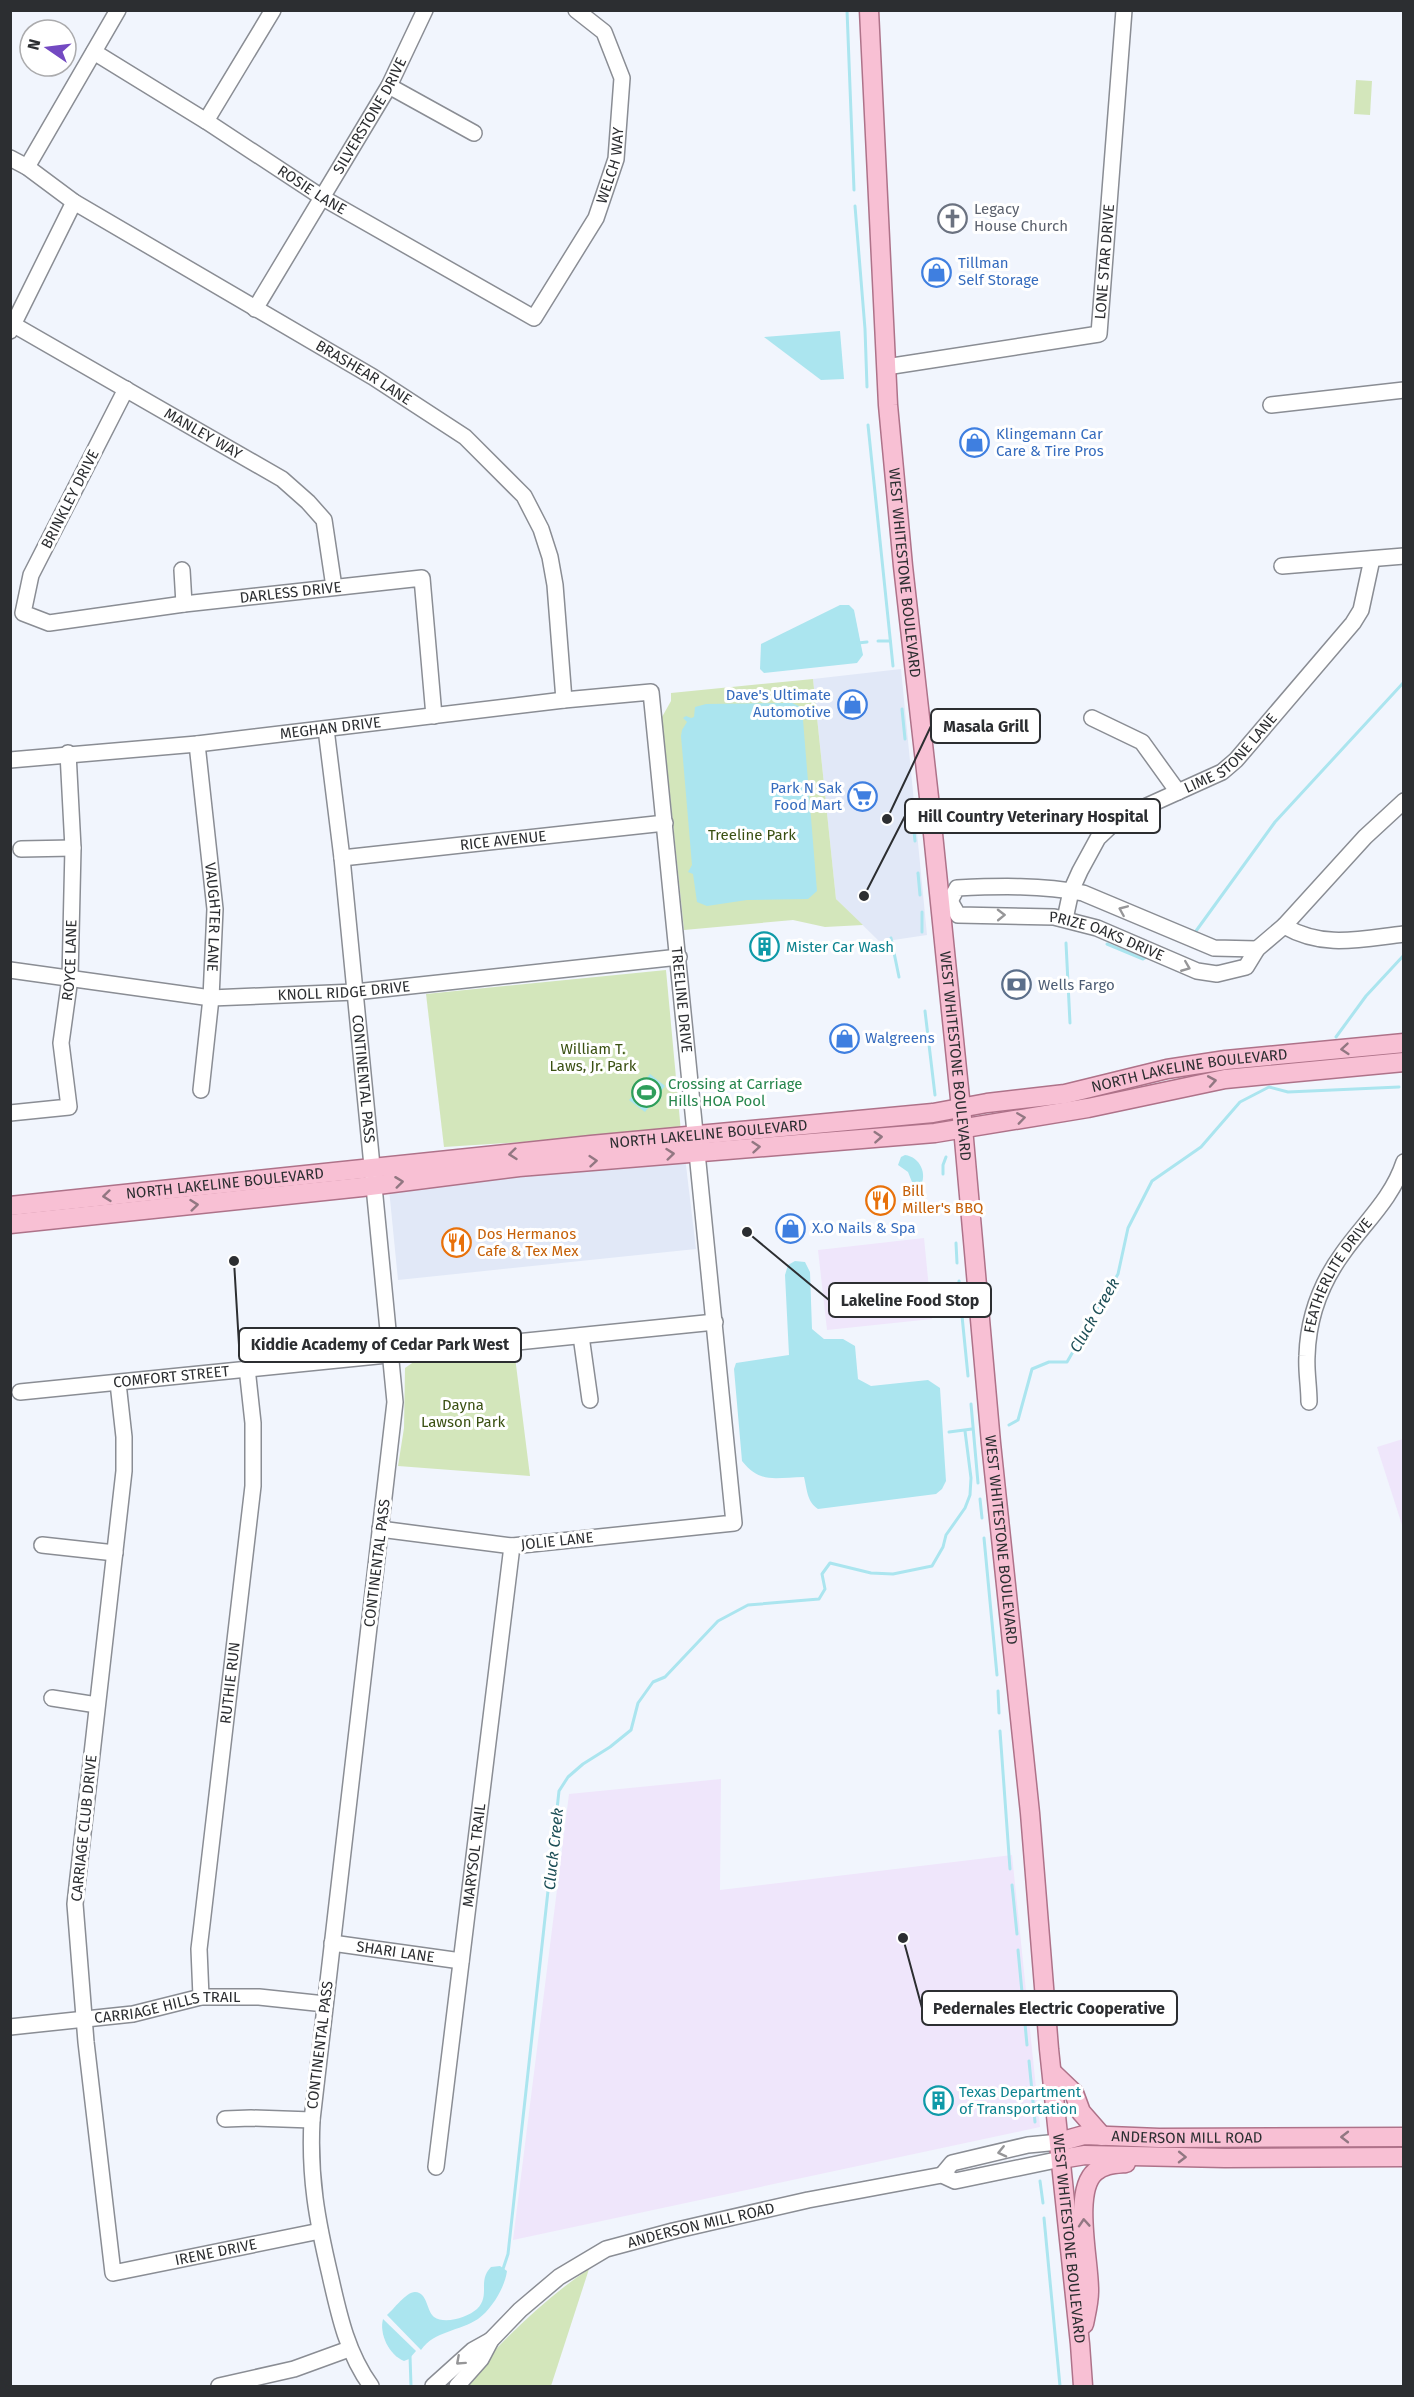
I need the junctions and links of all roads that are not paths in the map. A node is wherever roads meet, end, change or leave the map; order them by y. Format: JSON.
{"nodes":[{"id":1,"x":118,"y":10,"type":"edge"},
{"id":2,"x":273,"y":10,"type":"edge"},
{"id":3,"x":425,"y":10,"type":"edge"},
{"id":4,"x":576,"y":10,"type":"edge"},
{"id":5,"x":869,"y":10,"type":"edge"},
{"id":6,"x":1124,"y":10,"type":"edge"},
{"id":7,"x":94,"y":52,"type":"junction"},
{"id":8,"x":389,"y":86,"type":"junction"},
{"id":9,"x":206,"y":121,"type":"junction"},
{"id":10,"x":474,"y":134,"type":"dead end"},
{"id":11,"x":10,"y":158,"type":"edge"},
{"id":12,"x":27,"y":167,"type":"junction"},
{"id":13,"x":323,"y":198,"type":"junction"},
{"id":14,"x":74,"y":202,"type":"junction"},
{"id":15,"x":255,"y":309,"type":"junction"},
{"id":16,"x":534,"y":318,"type":"joint"},
{"id":17,"x":12,"y":328,"type":"edge"},
{"id":18,"x":886,"y":367,"type":"junction"},
{"id":19,"x":126,"y":388,"type":"junction"},
{"id":20,"x":1404,"y":390,"type":"edge"},
{"id":21,"x":1271,"y":405,"type":"dead end"},
{"id":22,"x":1404,"y":556,"type":"edge"},
{"id":23,"x":1372,"y":559,"type":"junction"},
{"id":24,"x":1282,"y":566,"type":"dead end"},
{"id":25,"x":182,"y":570,"type":"dead end"},
{"id":26,"x":334,"y":587,"type":"junction"},
{"id":27,"x":184,"y":604,"type":"junction"},
{"id":28,"x":22,"y":613,"type":"joint"},
{"id":29,"x":651,"y":692,"type":"joint"},
{"id":30,"x":564,"y":700,"type":"junction"},
{"id":31,"x":434,"y":716,"type":"junction"},
{"id":32,"x":1092,"y":718,"type":"dead end"},
{"id":33,"x":326,"y":729,"type":"junction"},
{"id":34,"x":197,"y":744,"type":"junction"},
{"id":35,"x":68,"y":753,"type":"junction"},
{"id":36,"x":10,"y":760,"type":"edge"},
{"id":37,"x":1178,"y":792,"type":"junction"},
{"id":38,"x":1404,"y":801,"type":"edge"},
{"id":39,"x":665,"y":823,"type":"junction"},
{"id":40,"x":73,"y":848,"type":"junction"},
{"id":41,"x":21,"y":849,"type":"dead end"},
{"id":42,"x":342,"y":858,"type":"junction"},
{"id":43,"x":1071,"y":891,"type":"junction"},
{"id":44,"x":945,"y":901,"type":"junction"},
{"id":45,"x":1065,"y":919,"type":"junction"},
{"id":46,"x":1284,"y":926,"type":"junction"},
{"id":47,"x":1404,"y":934,"type":"edge"},
{"id":48,"x":1257,"y":949,"type":"junction"},
{"id":49,"x":679,"y":957,"type":"junction"},
{"id":50,"x":10,"y":970,"type":"edge"},
{"id":51,"x":70,"y":978,"type":"junction"},
{"id":52,"x":355,"y":992,"type":"junction"},
{"id":53,"x":211,"y":998,"type":"junction"},
{"id":54,"x":1404,"y":1043,"type":"edge"},
{"id":55,"x":1404,"y":1062,"type":"edge"},
{"id":56,"x":201,"y":1090,"type":"dead end"},
{"id":57,"x":961,"y":1108,"type":"junction"},
{"id":58,"x":10,"y":1113,"type":"edge"},
{"id":59,"x":963,"y":1128,"type":"junction"},
{"id":60,"x":697,"y":1144,"type":"junction"},
{"id":61,"x":1404,"y":1162,"type":"edge"},
{"id":62,"x":374,"y":1177,"type":"junction"},
{"id":63,"x":10,"y":1206,"type":"edge"},
{"id":64,"x":10,"y":1224,"type":"edge"},
{"id":65,"x":715,"y":1322,"type":"junction"},
{"id":66,"x":581,"y":1336,"type":"junction"},
{"id":67,"x":391,"y":1354,"type":"junction"},
{"id":68,"x":247,"y":1368,"type":"junction"},
{"id":69,"x":118,"y":1383,"type":"junction"},
{"id":70,"x":20,"y":1392,"type":"dead end"},
{"id":71,"x":590,"y":1400,"type":"dead end"},
{"id":72,"x":1309,"y":1402,"type":"dead end"},
{"id":73,"x":734,"y":1523,"type":"joint"},
{"id":74,"x":380,"y":1529,"type":"junction"},
{"id":75,"x":42,"y":1545,"type":"dead end"},
{"id":76,"x":512,"y":1546,"type":"junction"},
{"id":77,"x":114,"y":1553,"type":"junction"},
{"id":78,"x":52,"y":1698,"type":"dead end"},
{"id":79,"x":97,"y":1706,"type":"junction"},
{"id":80,"x":332,"y":1943,"type":"junction"},
{"id":81,"x":461,"y":1961,"type":"junction"},
{"id":82,"x":201,"y":1997,"type":"junction"},
{"id":83,"x":325,"y":2004,"type":"junction"},
{"id":84,"x":84,"y":2019,"type":"junction"},
{"id":85,"x":10,"y":2027,"type":"edge"},
{"id":86,"x":1052,"y":2072,"type":"junction"},
{"id":87,"x":225,"y":2119,"type":"dead end"},
{"id":88,"x":312,"y":2120,"type":"junction"},
{"id":89,"x":1101,"y":2136,"type":"junction"},
{"id":90,"x":1404,"y":2137,"type":"edge"},
{"id":91,"x":1060,"y":2150,"type":"junction"},
{"id":92,"x":1155,"y":2156,"type":"junction"},
{"id":93,"x":1404,"y":2157,"type":"edge"},
{"id":94,"x":436,"y":2167,"type":"dead end"},
{"id":95,"x":320,"y":2231,"type":"junction"},
{"id":96,"x":113,"y":2273,"type":"joint"},
{"id":97,"x":491,"y":2340,"type":"junction"},
{"id":98,"x":1080,"y":2344,"type":"junction"},
{"id":99,"x":349,"y":2349,"type":"junction"},
{"id":100,"x":219,"y":2386,"type":"edge"},
{"id":101,"x":371,"y":2386,"type":"edge"},
{"id":102,"x":433,"y":2386,"type":"edge"},
{"id":103,"x":457,"y":2386,"type":"edge"},
{"id":104,"x":1083,"y":2386,"type":"edge"}],
"edges":[{"from":1,"to":7,"type":"street"},
{"from":2,"to":9,"type":"street"},
{"from":3,"to":8,"type":"street","name":"SILVERSTONE DRIVE"},
{"from":4,"to":16,"type":"street","name":"WELCH WAY"},
{"from":5,"to":18,"type":"main road","name":"WEST WHITESTONE BOULEVARD"},
{"from":6,"to":18,"type":"street","name":"LONE STAR DRIVE"},
{"from":7,"to":9,"type":"street","name":"ROSIE LANE"},
{"from":7,"to":12,"type":"street"},
{"from":8,"to":10,"type":"street"},
{"from":8,"to":13,"type":"street","name":"SILVERSTONE DRIVE"},
{"from":9,"to":13,"type":"street","name":"ROSIE LANE"},
{"from":11,"to":12,"type":"street","name":"BRASHEAR LANE"},
{"from":12,"to":14,"type":"street","name":"BRASHEAR LANE"},
{"from":13,"to":15,"type":"street","name":"SILVERSTONE DRIVE"},
{"from":13,"to":16,"type":"street","name":"ROSIE LANE"},
{"from":14,"to":15,"type":"street","name":"BRASHEAR LANE"},
{"from":14,"to":17,"type":"street"},
{"from":15,"to":30,"type":"street","name":"BRASHEAR LANE"},
{"from":17,"to":19,"type":"street","name":"MANLEY WAY"},
{"from":18,"to":44,"type":"main road","name":"WEST WHITESTONE BOULEVARD"},
{"from":19,"to":26,"type":"street","name":"MANLEY WAY"},
{"from":19,"to":28,"type":"street","name":"BRINKLEY DRIVE"},
{"from":20,"to":21,"type":"street"},
{"from":22,"to":23,"type":"street"},
{"from":23,"to":24,"type":"street"},
{"from":23,"to":37,"type":"street","name":"LIME STONE LANE"},
{"from":25,"to":27,"type":"street"},
{"from":26,"to":27,"type":"street","name":"DARLESS DRIVE"},
{"from":26,"to":31,"type":"street","name":"DARLESS DRIVE"},
{"from":27,"to":28,"type":"street","name":"DARLESS DRIVE"},
{"from":29,"to":30,"type":"street","name":"MEGHAN DRIVE"},
{"from":29,"to":39,"type":"street","name":"TREELINE DRIVE"},
{"from":30,"to":31,"type":"street","name":"MEGHAN DRIVE"},
{"from":31,"to":33,"type":"street","name":"MEGHAN DRIVE"},
{"from":32,"to":37,"type":"street"},
{"from":33,"to":34,"type":"street","name":"MEGHAN DRIVE"},
{"from":33,"to":42,"type":"street","name":"CONTINENTAL PASS"},
{"from":34,"to":35,"type":"street","name":"MEGHAN DRIVE"},
{"from":34,"to":53,"type":"street","name":"VAUGHTER LANE"},
{"from":35,"to":36,"type":"street","name":"MEGHAN DRIVE"},
{"from":35,"to":40,"type":"street","name":"ROYCE LANE"},
{"from":37,"to":43,"type":"street","name":"LIME STONE LANE"},
{"from":38,"to":46,"type":"street","name":"PRIZE OAKS DRIVE"},
{"from":39,"to":42,"type":"street","name":"RICE AVENUE"},
{"from":39,"to":49,"type":"street","name":"TREELINE DRIVE"},
{"from":40,"to":41,"type":"street"},
{"from":40,"to":51,"type":"street","name":"ROYCE LANE"},
{"from":42,"to":52,"type":"street","name":"CONTINENTAL PASS"},
{"from":43,"to":44,"type":"street","name":"PRIZE OAKS DRIVE"},
{"from":43,"to":45,"type":"street","name":"LIME STONE LANE"},
{"from":48,"to":43,"type":"street","name":"PRIZE OAKS DRIVE","one_way":true},
{"from":44,"to":45,"type":"street","name":"PRIZE OAKS DRIVE","one_way":true},
{"from":44,"to":57,"type":"main road","name":"WEST WHITESTONE BOULEVARD"},
{"from":45,"to":48,"type":"street","name":"PRIZE OAKS DRIVE","one_way":true},
{"from":46,"to":47,"type":"street"},
{"from":46,"to":48,"type":"street","name":"PRIZE OAKS DRIVE"},
{"from":49,"to":52,"type":"street","name":"KNOLL RIDGE DRIVE"},
{"from":49,"to":60,"type":"street","name":"TREELINE DRIVE"},
{"from":50,"to":51,"type":"street","name":"KNOLL RIDGE DRIVE"},
{"from":51,"to":53,"type":"street","name":"KNOLL RIDGE DRIVE"},
{"from":51,"to":58,"type":"street","name":"ROYCE LANE"},
{"from":52,"to":53,"type":"street","name":"KNOLL RIDGE DRIVE"},
{"from":52,"to":62,"type":"street","name":"CONTINENTAL PASS"},
{"from":53,"to":56,"type":"street","name":"VAUGHTER LANE"},
{"from":54,"to":57,"type":"main road","name":"NORTH LAKELINE BOULEVARD","one_way":true},
{"from":59,"to":55,"type":"main road","name":"NORTH LAKELINE BOULEVARD","one_way":true},
{"from":57,"to":59,"type":"main road","name":"WEST WHITESTONE BOULEVARD"},
{"from":57,"to":60,"type":"main road","name":"NORTH LAKELINE BOULEVARD"},
{"from":60,"to":59,"type":"main road","name":"NORTH LAKELINE BOULEVARD","one_way":true},
{"from":59,"to":86,"type":"main road","name":"WEST WHITESTONE BOULEVARD"},
{"from":60,"to":62,"type":"main road","name":"NORTH LAKELINE BOULEVARD"},
{"from":60,"to":65,"type":"street","name":"TREELINE DRIVE"},
{"from":61,"to":72,"type":"street","name":"FEATHERLITE DRIVE"},
{"from":62,"to":63,"type":"main road","name":"NORTH LAKELINE BOULEVARD","one_way":true},
{"from":64,"to":62,"type":"main road","name":"NORTH LAKELINE BOULEVARD","one_way":true},
{"from":62,"to":67,"type":"street","name":"CONTINENTAL PASS"},
{"from":65,"to":66,"type":"street","name":"COMFORT STREET"},
{"from":65,"to":73,"type":"street","name":"TREELINE DRIVE"},
{"from":66,"to":67,"type":"street","name":"COMFORT STREET"},
{"from":66,"to":71,"type":"street"},
{"from":67,"to":68,"type":"street","name":"COMFORT STREET"},
{"from":67,"to":74,"type":"street","name":"CONTINENTAL PASS"},
{"from":68,"to":69,"type":"street","name":"COMFORT STREET"},
{"from":68,"to":82,"type":"street","name":"RUTHIE RUN"},
{"from":69,"to":70,"type":"street","name":"COMFORT STREET"},
{"from":69,"to":77,"type":"street","name":"CARRIAGE CLUB DRIVE"},
{"from":73,"to":76,"type":"street","name":"JOLIE LANE"},
{"from":74,"to":76,"type":"street","name":"JOLIE LANE"},
{"from":74,"to":80,"type":"street","name":"CONTINENTAL PASS"},
{"from":75,"to":77,"type":"street"},
{"from":76,"to":81,"type":"street","name":"MARYSOL TRAIL"},
{"from":77,"to":79,"type":"street","name":"CARRIAGE CLUB DRIVE"},
{"from":78,"to":79,"type":"street"},
{"from":79,"to":84,"type":"street","name":"CARRIAGE CLUB DRIVE"},
{"from":80,"to":81,"type":"street","name":"SHARI LANE"},
{"from":80,"to":83,"type":"street","name":"CONTINENTAL PASS"},
{"from":81,"to":94,"type":"street","name":"MARYSOL TRAIL"},
{"from":82,"to":83,"type":"street","name":"CARRIAGE HILLS TRAIL"},
{"from":82,"to":84,"type":"street","name":"CARRIAGE HILLS TRAIL"},
{"from":83,"to":88,"type":"street","name":"CONTINENTAL PASS"},
{"from":84,"to":85,"type":"street","name":"CARRIAGE HILLS TRAIL"},
{"from":84,"to":96,"type":"street","name":"CARRIAGE CLUB DRIVE"},
{"from":86,"to":89,"type":"main road"},
{"from":86,"to":91,"type":"main road","name":"WEST WHITESTONE BOULEVARD"},
{"from":87,"to":88,"type":"street"},
{"from":88,"to":95,"type":"street","name":"CONTINENTAL PASS"},
{"from":90,"to":89,"type":"main road","name":"ANDERSON MILL ROAD","one_way":true},
{"from":89,"to":91,"type":"main road","name":"ANDERSON MILL ROAD"},
{"from":91,"to":92,"type":"main road","name":"ANDERSON MILL ROAD"},
{"from":91,"to":97,"type":"street","name":"ANDERSON MILL ROAD"},
{"from":91,"to":98,"type":"main road","name":"WEST WHITESTONE BOULEVARD"},
{"from":92,"to":93,"type":"main road","name":"ANDERSON MILL ROAD","one_way":true},
{"from":98,"to":92,"type":"main road","one_way":true},
{"from":95,"to":96,"type":"street","name":"IRENE DRIVE"},
{"from":95,"to":99,"type":"street","name":"CONTINENTAL PASS"},
{"from":97,"to":102,"type":"street","name":"ANDERSON MILL ROAD","one_way":true},
{"from":97,"to":103,"type":"street","name":"ANDERSON MILL ROAD"},
{"from":98,"to":104,"type":"main road","name":"WEST WHITESTONE BOULEVARD"},
{"from":99,"to":100,"type":"street"},
{"from":99,"to":101,"type":"street","name":"CONTINENTAL PASS"}]}
